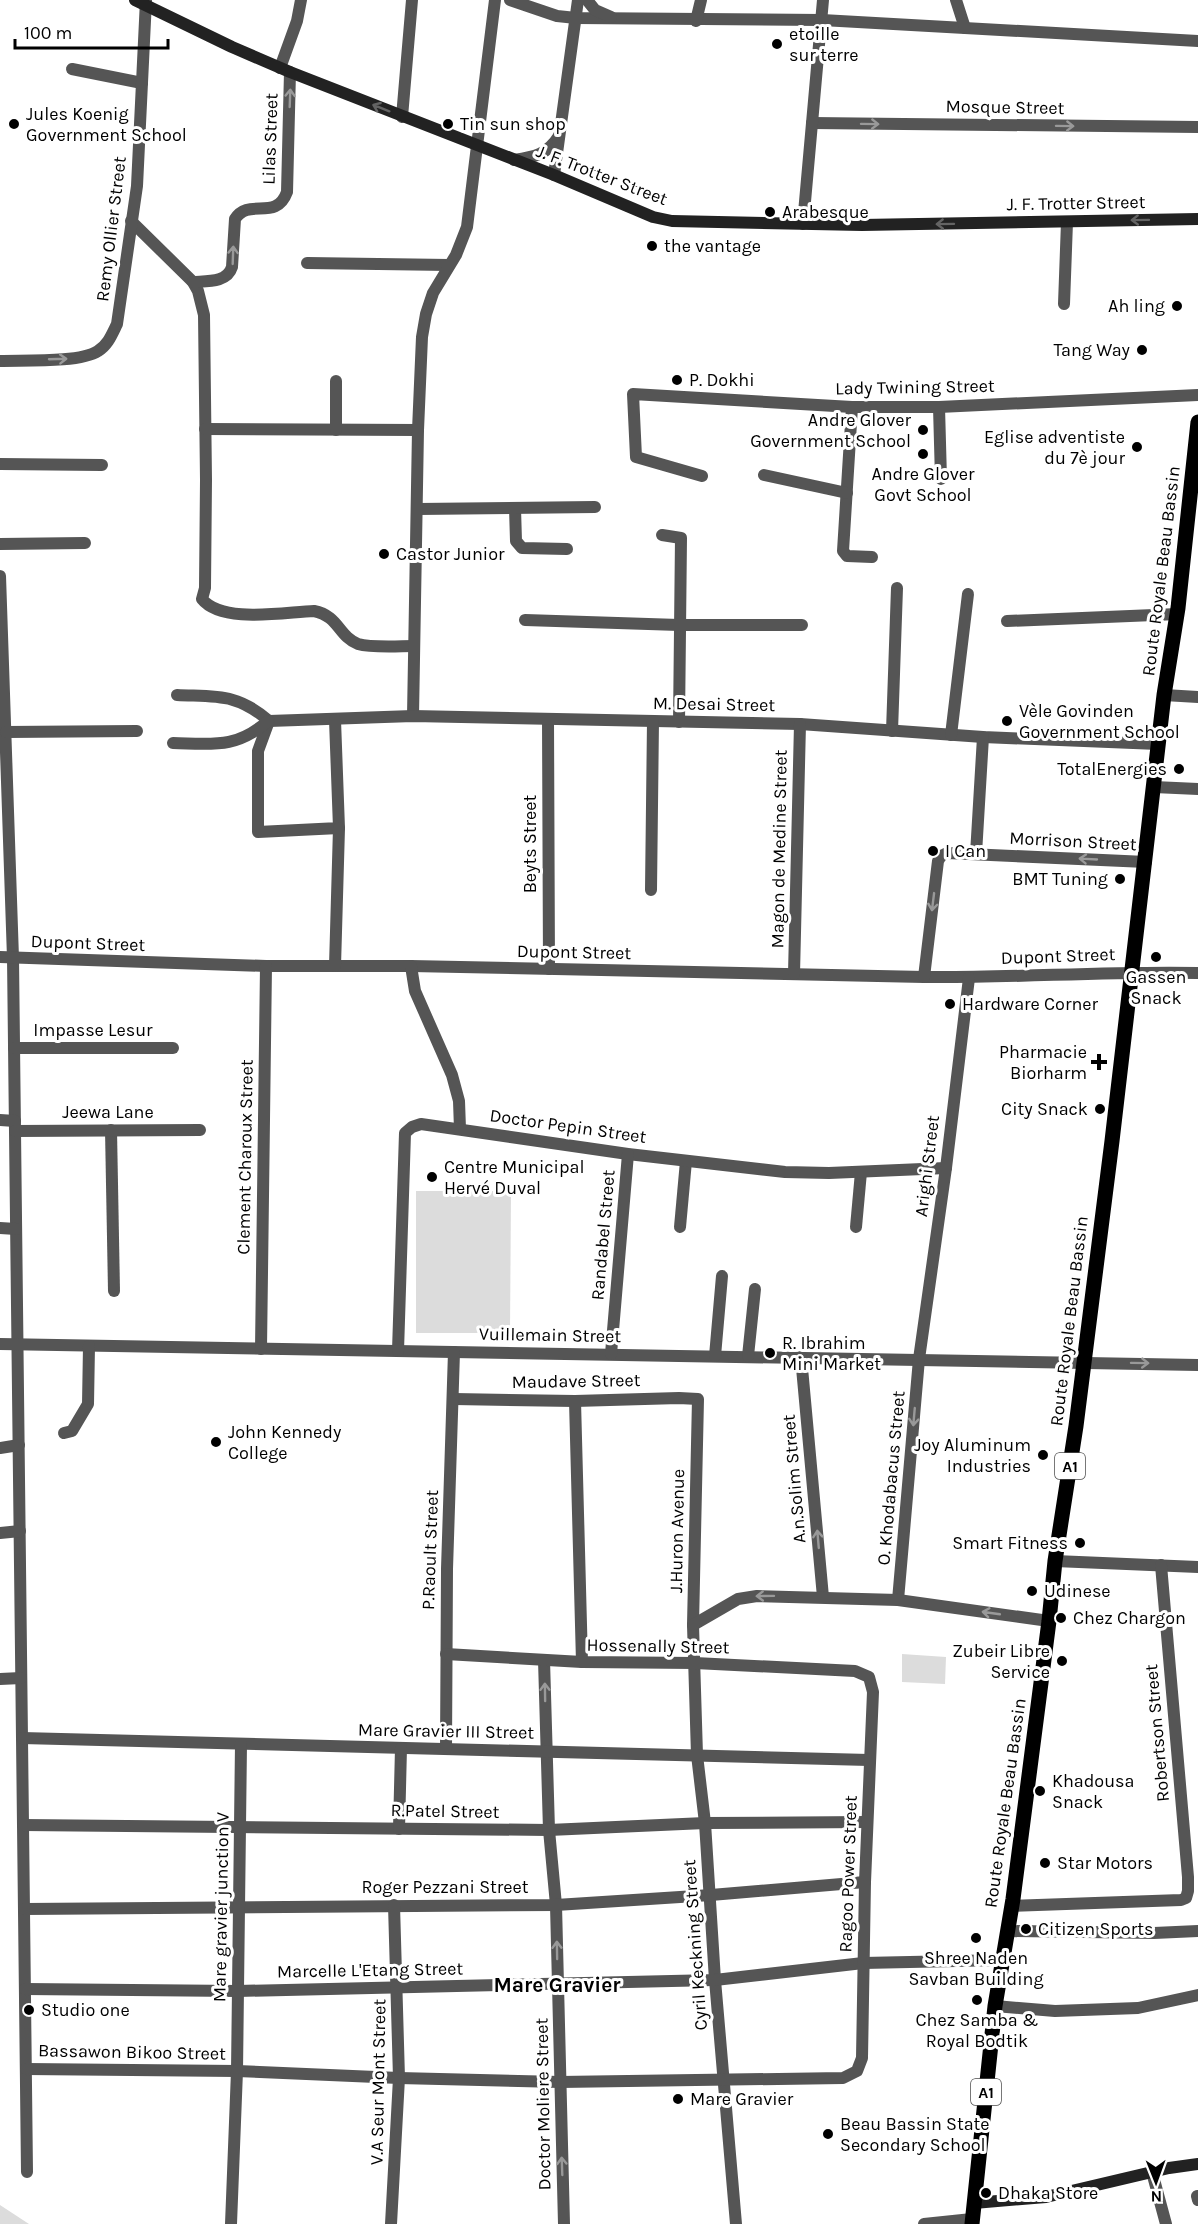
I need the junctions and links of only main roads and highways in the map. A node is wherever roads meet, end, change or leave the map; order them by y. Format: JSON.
{"nodes":[{"id":1,"x":1198,"y":422,"type":"edge"},
{"id":2,"x":972,"y":2222,"type":"edge"}],
"edges":[{"from":1,"to":2,"type":"main road","name":"Route Royale Beau Bassin","number":"A1"}]}
